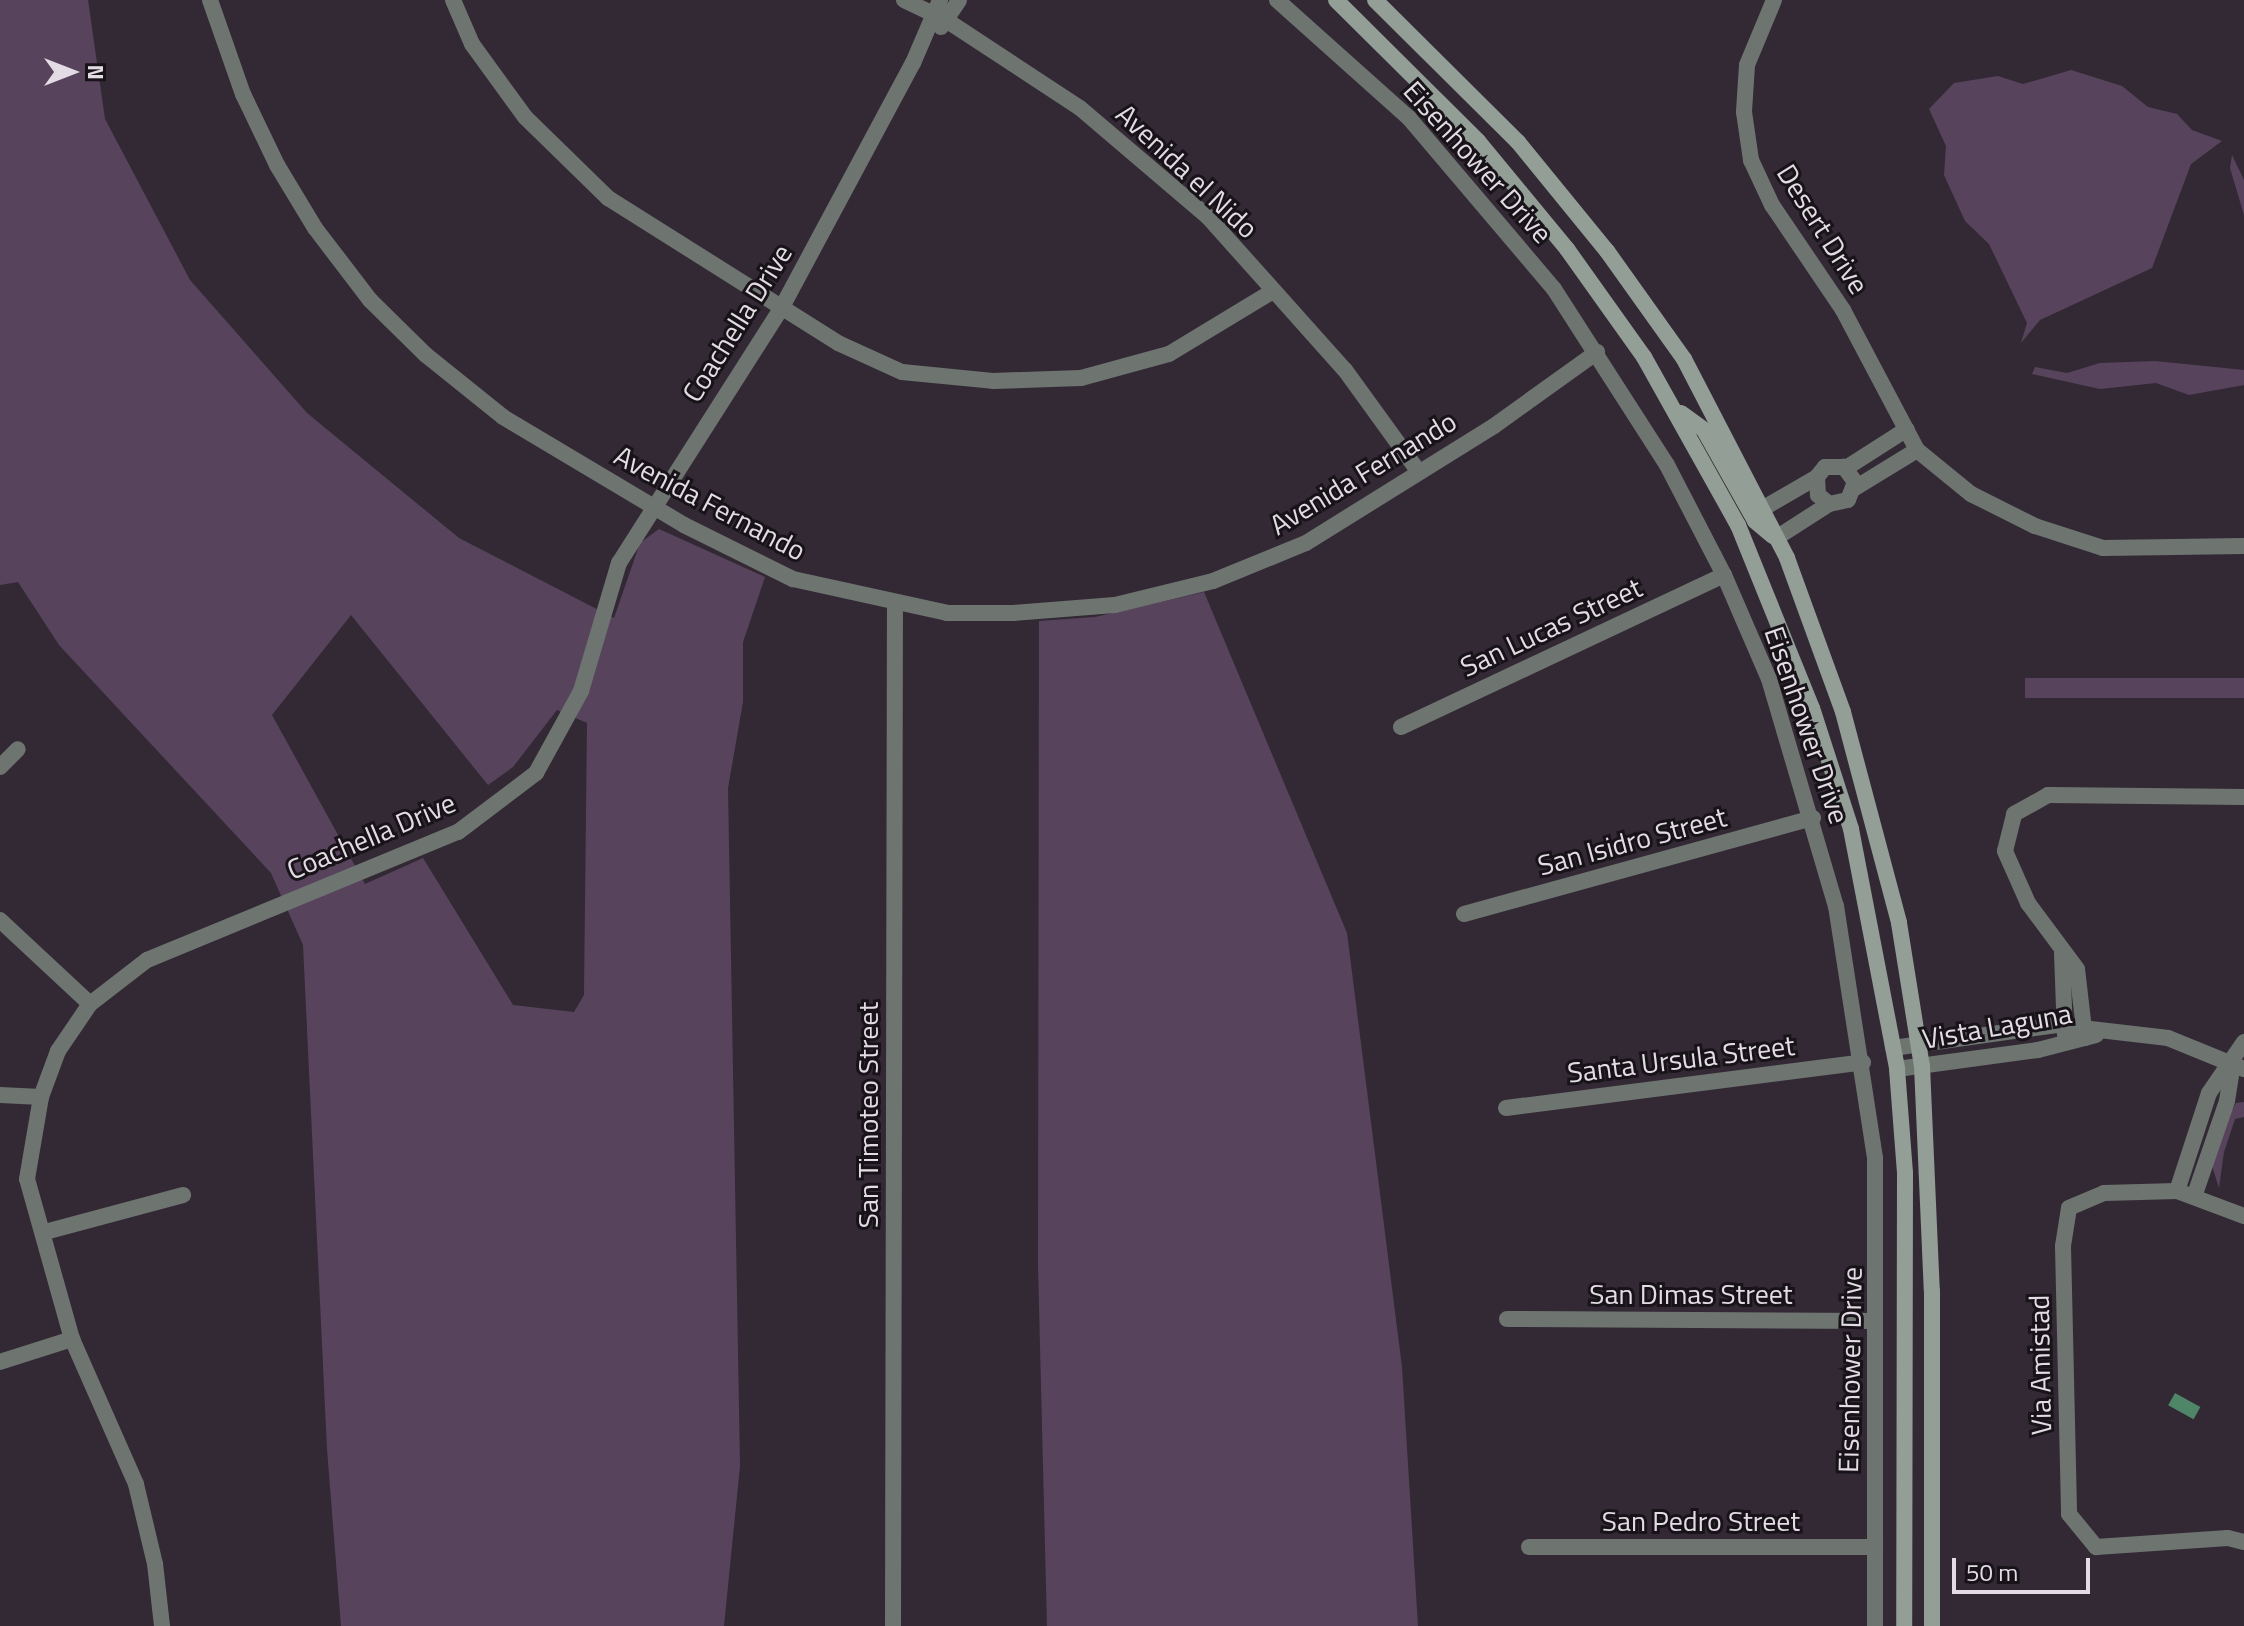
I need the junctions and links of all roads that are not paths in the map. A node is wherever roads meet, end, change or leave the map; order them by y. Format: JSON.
{"nodes":[{"id":1,"x":210,"y":0,"type":"edge"},
{"id":2,"x":453,"y":0,"type":"edge"},
{"id":3,"x":904,"y":0,"type":"edge"},
{"id":4,"x":959,"y":0,"type":"edge"},
{"id":5,"x":1277,"y":0,"type":"edge"},
{"id":6,"x":1336,"y":0,"type":"edge"},
{"id":7,"x":1375,"y":0,"type":"edge"},
{"id":8,"x":1774,"y":0,"type":"edge"},
{"id":9,"x":940,"y":12,"type":"edge"},
{"id":10,"x":1273,"y":291,"type":"junction"},
{"id":11,"x":782,"y":307,"type":"junction"},
{"id":12,"x":1597,"y":352,"type":"junction"},
{"id":13,"x":1673,"y":407,"type":"junction"},
{"id":14,"x":1907,"y":429,"type":"junction"},
{"id":15,"x":1917,"y":450,"type":"junction"},
{"id":16,"x":1846,"y":468,"type":"junction"},
{"id":17,"x":1418,"y":471,"type":"junction"},
{"id":18,"x":1817,"y":477,"type":"junction"},
{"id":19,"x":1855,"y":488,"type":"junction"},
{"id":20,"x":653,"y":503,"type":"junction"},
{"id":21,"x":1829,"y":504,"type":"junction"},
{"id":22,"x":1762,"y":509,"type":"junction"},
{"id":23,"x":1776,"y":538,"type":"junction"},
{"id":24,"x":2244,"y":546,"type":"edge"},
{"id":25,"x":1724,"y":575,"type":"junction"},
{"id":26,"x":895,"y":604,"type":"junction"},
{"id":27,"x":1401,"y":727,"type":"dead end"},
{"id":28,"x":18,"y":749,"type":"dead end"},
{"id":29,"x":0,"y":767,"type":"edge"},
{"id":30,"x":2244,"y":797,"type":"edge"},
{"id":31,"x":1813,"y":818,"type":"junction"},
{"id":32,"x":1464,"y":914,"type":"dead end"},
{"id":33,"x":0,"y":920,"type":"edge"},
{"id":34,"x":2062,"y":953,"type":"junction"},
{"id":35,"x":90,"y":1004,"type":"junction"},
{"id":36,"x":2064,"y":1026,"type":"junction"},
{"id":37,"x":2007,"y":1032,"type":"junction"},
{"id":38,"x":2085,"y":1033,"type":"junction"},
{"id":39,"x":2244,"y":1042,"type":"edge"},
{"id":40,"x":1918,"y":1044,"type":"junction"},
{"id":41,"x":2066,"y":1044,"type":"junction"},
{"id":42,"x":1893,"y":1048,"type":"junction"},
{"id":43,"x":2009,"y":1053,"type":"junction"},
{"id":44,"x":1863,"y":1062,"type":"junction"},
{"id":45,"x":1922,"y":1066,"type":"junction"},
{"id":46,"x":2239,"y":1066,"type":"edge"},
{"id":47,"x":1897,"y":1069,"type":"junction"},
{"id":48,"x":0,"y":1095,"type":"edge"},
{"id":49,"x":41,"y":1097,"type":"junction"},
{"id":50,"x":1506,"y":1108,"type":"dead end"},
{"id":51,"x":2177,"y":1191,"type":"junction"},
{"id":52,"x":2195,"y":1194,"type":"junction"},
{"id":53,"x":183,"y":1195,"type":"dead end"},
{"id":54,"x":2244,"y":1216,"type":"edge"},
{"id":55,"x":45,"y":1232,"type":"junction"},
{"id":56,"x":1507,"y":1319,"type":"dead end"},
{"id":57,"x":1875,"y":1321,"type":"junction"},
{"id":58,"x":72,"y":1339,"type":"junction"},
{"id":59,"x":0,"y":1362,"type":"edge"},
{"id":60,"x":2244,"y":1542,"type":"edge"},
{"id":61,"x":1529,"y":1547,"type":"dead end"},
{"id":62,"x":1874,"y":1547,"type":"junction"},
{"id":63,"x":162,"y":1626,"type":"edge"},
{"id":64,"x":893,"y":1626,"type":"edge"},
{"id":65,"x":1875,"y":1626,"type":"edge"},
{"id":66,"x":1904,"y":1626,"type":"edge"},
{"id":67,"x":1932,"y":1626,"type":"edge"}],
"edges":[{"from":1,"to":20,"type":"street","name":"Avenida Fernando"},
{"from":2,"to":11,"type":"street"},
{"from":3,"to":9,"type":"street","name":"Avenida el Nido"},
{"from":4,"to":9,"type":"street","name":"Coachella Drive"},
{"from":5,"to":12,"type":"street","name":"Eisenhower Drive"},
{"from":6,"to":13,"type":"main road","name":"Eisenhower Drive"},
{"from":7,"to":22,"type":"main road","name":"Eisenhower Drive"},
{"from":8,"to":14,"type":"street","name":"Desert Drive"},
{"from":9,"to":10,"type":"street","name":"Avenida el Nido"},
{"from":9,"to":11,"type":"street","name":"Coachella Drive"},
{"from":10,"to":11,"type":"street"},
{"from":10,"to":17,"type":"street","name":"Avenida el Nido"},
{"from":11,"to":20,"type":"street","name":"Coachella Drive"},
{"from":12,"to":17,"type":"street","name":"Avenida Fernando"},
{"from":12,"to":25,"type":"street","name":"Eisenhower Drive"},
{"from":13,"to":23,"type":"main road"},
{"from":13,"to":42,"type":"main road","name":"Eisenhower Drive"},
{"from":14,"to":15,"type":"street","name":"Desert Drive"},
{"from":14,"to":16,"type":"street"},
{"from":15,"to":19,"type":"street"},
{"from":15,"to":24,"type":"street"},
{"from":16,"to":18,"type":"street"},
{"from":16,"to":19,"type":"street"},
{"from":17,"to":26,"type":"street","name":"Avenida Fernando"},
{"from":18,"to":21,"type":"street"},
{"from":18,"to":22,"type":"street"},
{"from":19,"to":21,"type":"street"},
{"from":20,"to":26,"type":"street","name":"Avenida Fernando"},
{"from":20,"to":35,"type":"street","name":"Coachella Drive"},
{"from":21,"to":23,"type":"street"},
{"from":22,"to":23,"type":"main road","name":"Eisenhower Drive"},
{"from":23,"to":40,"type":"main road","name":"Eisenhower Drive"},
{"from":25,"to":27,"type":"street","name":"San Lucas Street"},
{"from":25,"to":31,"type":"street","name":"Eisenhower Drive"},
{"from":26,"to":64,"type":"street","name":"San Timoteo Street"},
{"from":28,"to":29,"type":"street"},
{"from":30,"to":34,"type":"street"},
{"from":31,"to":32,"type":"street","name":"San Isidro Street"},
{"from":31,"to":44,"type":"street","name":"Eisenhower Drive"},
{"from":33,"to":35,"type":"street"},
{"from":34,"to":36,"type":"street"},
{"from":34,"to":38,"type":"street"},
{"from":35,"to":49,"type":"street","name":"Coachella Drive"},
{"from":36,"to":37,"type":"street","name":"Vista Laguna"},
{"from":36,"to":38,"type":"street","name":"Vista Laguna"},
{"from":36,"to":41,"type":"street"},
{"from":37,"to":40,"type":"street","name":"Vista Laguna"},
{"from":37,"to":43,"type":"street"},
{"from":38,"to":41,"type":"street","name":"Vista Laguna"},
{"from":38,"to":46,"type":"street","name":"Vista Laguna"},
{"from":39,"to":46,"type":"street"},
{"from":40,"to":42,"type":"street","name":"Vista Laguna"},
{"from":40,"to":45,"type":"main road","name":"Eisenhower Drive"},
{"from":41,"to":43,"type":"street","name":"Vista Laguna"},
{"from":42,"to":47,"type":"main road","name":"Eisenhower Drive"},
{"from":43,"to":45,"type":"street","name":"Vista Laguna"},
{"from":44,"to":50,"type":"street","name":"Santa Ursula Street"},
{"from":44,"to":57,"type":"street","name":"Eisenhower Drive"},
{"from":45,"to":47,"type":"street","name":"Vista Laguna"},
{"from":45,"to":67,"type":"main road","name":"Eisenhower Drive"},
{"from":46,"to":51,"type":"street"},
{"from":46,"to":52,"type":"street"},
{"from":47,"to":66,"type":"main road","name":"Eisenhower Drive"},
{"from":48,"to":49,"type":"street"},
{"from":49,"to":55,"type":"street","name":"Coachella Drive"},
{"from":51,"to":52,"type":"street","name":"Via Amistad"},
{"from":51,"to":60,"type":"street","name":"Via Amistad"},
{"from":52,"to":54,"type":"street","name":"Via Amistad"},
{"from":53,"to":55,"type":"street"},
{"from":55,"to":58,"type":"street","name":"Coachella Drive"},
{"from":56,"to":57,"type":"street","name":"San Dimas Street"},
{"from":57,"to":62,"type":"street","name":"Eisenhower Drive"},
{"from":58,"to":59,"type":"street"},
{"from":58,"to":63,"type":"street","name":"Coachella Drive"},
{"from":61,"to":62,"type":"street","name":"San Pedro Street"},
{"from":62,"to":65,"type":"street","name":"Eisenhower Drive"}]}
